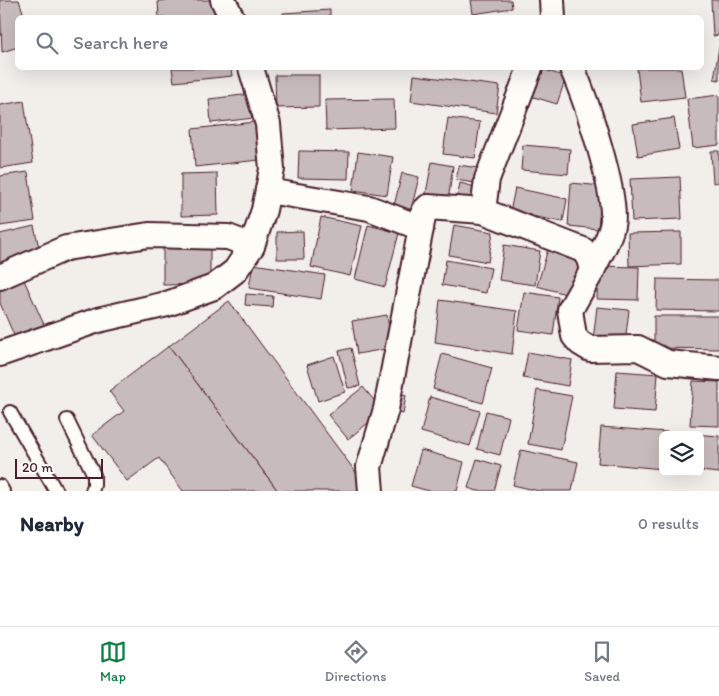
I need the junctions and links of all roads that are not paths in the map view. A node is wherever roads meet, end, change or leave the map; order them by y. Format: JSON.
{"nodes":[{"id":1,"x":223,"y":0,"type":"edge"},
{"id":2,"x":552,"y":0,"type":"edge"},
{"id":3,"x":230,"y":15,"type":"edge"},
{"id":4,"x":554,"y":15,"type":"edge"},
{"id":5,"x":252,"y":70,"type":"edge"},
{"id":6,"x":529,"y":70,"type":"edge"},
{"id":7,"x":573,"y":70,"type":"edge"},
{"id":8,"x":268,"y":191,"type":"junction"},
{"id":9,"x":483,"y":211,"type":"junction"},
{"id":10,"x":421,"y":228,"type":"junction"},
{"id":11,"x":252,"y":246,"type":"junction"},
{"id":12,"x":592,"y":271,"type":"junction"},
{"id":13,"x":0,"y":277,"type":"edge"},
{"id":14,"x":0,"y":354,"type":"edge"},
{"id":15,"x":719,"y":368,"type":"edge"},
{"id":16,"x":10,"y":412,"type":"dead end"},
{"id":17,"x":67,"y":420,"type":"dead end"},
{"id":18,"x":0,"y":486,"type":"edge"},
{"id":19,"x":2,"y":491,"type":"edge"},
{"id":20,"x":56,"y":491,"type":"edge"},
{"id":21,"x":92,"y":491,"type":"edge"},
{"id":22,"x":371,"y":491,"type":"edge"}],
"edges":[{"from":1,"to":3,"type":"street"},
{"from":2,"to":4,"type":"street"},
{"from":5,"to":8,"type":"street"},
{"from":6,"to":9,"type":"street"},
{"from":7,"to":12,"type":"street"},
{"from":8,"to":10,"type":"street"},
{"from":8,"to":11,"type":"street"},
{"from":9,"to":10,"type":"street"},
{"from":9,"to":12,"type":"street"},
{"from":10,"to":22,"type":"street"},
{"from":11,"to":13,"type":"street"},
{"from":11,"to":14,"type":"street"},
{"from":12,"to":15,"type":"street"},
{"from":16,"to":20,"type":"lane"},
{"from":17,"to":21,"type":"lane"},
{"from":18,"to":19,"type":"lane"}]}
